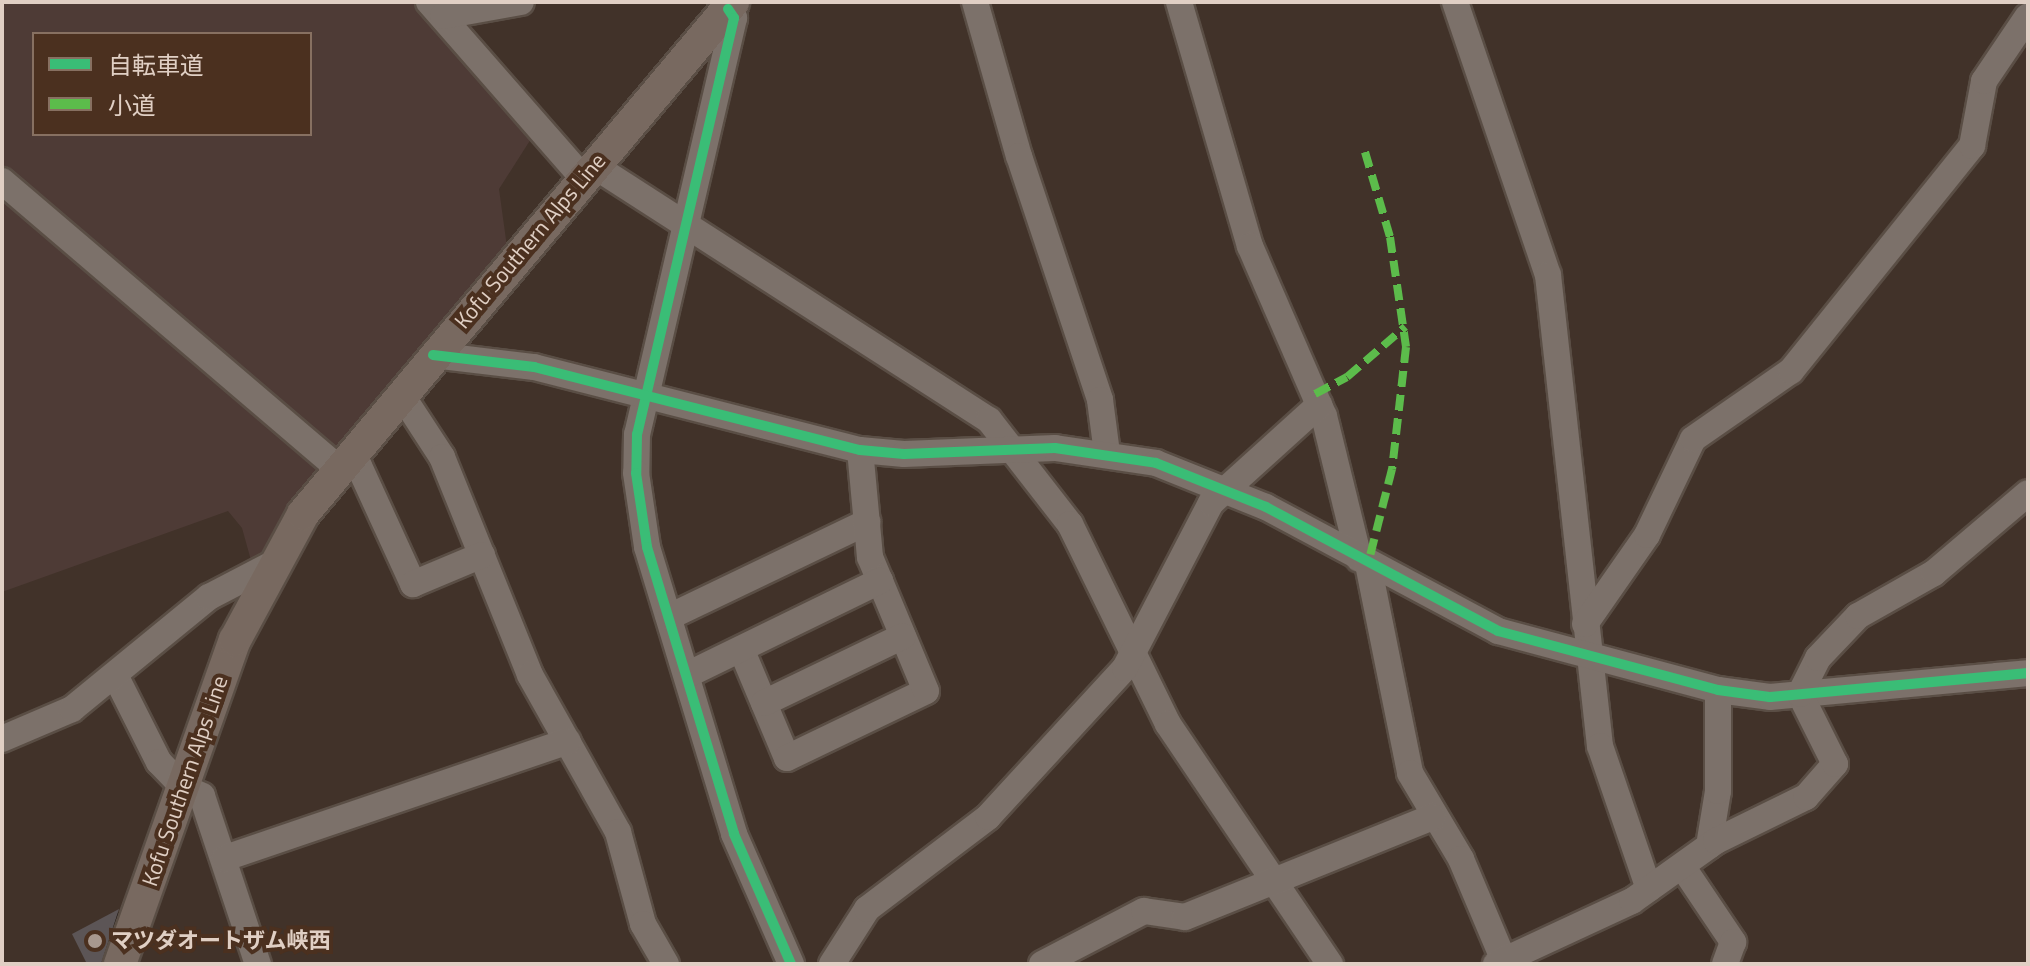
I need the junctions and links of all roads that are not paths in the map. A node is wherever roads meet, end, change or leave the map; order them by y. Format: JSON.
{"nodes":[{"id":1,"x":521,"y":2,"type":"edge"},
{"id":2,"x":975,"y":2,"type":"edge"},
{"id":3,"x":1179,"y":2,"type":"edge"},
{"id":4,"x":1455,"y":2,"type":"edge"},
{"id":5,"x":731,"y":5,"type":"edge"},
{"id":6,"x":436,"y":9,"type":"edge"},
{"id":7,"x":2028,"y":16,"type":"edge"},
{"id":8,"x":588,"y":171,"type":"junction"},
{"id":9,"x":2,"y":181,"type":"edge"},
{"id":10,"x":685,"y":224,"type":"junction"},
{"id":11,"x":433,"y":355,"type":"junction"},
{"id":12,"x":401,"y":394,"type":"junction"},
{"id":13,"x":646,"y":394,"type":"junction"},
{"id":14,"x":1319,"y":405,"type":"junction"},
{"id":15,"x":860,"y":450,"type":"junction"},
{"id":16,"x":1009,"y":450,"type":"junction"},
{"id":17,"x":1107,"y":453,"type":"junction"},
{"id":18,"x":343,"y":462,"type":"junction"},
{"id":19,"x":1224,"y":487,"type":"junction"},
{"id":20,"x":2028,"y":493,"type":"edge"},
{"id":21,"x":867,"y":522,"type":"junction"},
{"id":22,"x":482,"y":555,"type":"junction"},
{"id":23,"x":1364,"y":562,"type":"junction"},
{"id":24,"x":274,"y":563,"type":"junction"},
{"id":25,"x":880,"y":581,"type":"junction"},
{"id":26,"x":669,"y":617,"type":"junction"},
{"id":27,"x":1585,"y":624,"type":"junction"},
{"id":28,"x":903,"y":636,"type":"junction"},
{"id":29,"x":742,"y":651,"type":"junction"},
{"id":30,"x":1587,"y":654,"type":"junction"},
{"id":31,"x":1134,"y":655,"type":"junction"},
{"id":32,"x":2028,"y":673,"type":"edge"},
{"id":33,"x":687,"y":675,"type":"junction"},
{"id":34,"x":116,"y":677,"type":"junction"},
{"id":35,"x":1718,"y":690,"type":"junction"},
{"id":36,"x":1800,"y":694,"type":"junction"},
{"id":37,"x":764,"y":703,"type":"junction"},
{"id":38,"x":2,"y":739,"type":"edge"},
{"id":39,"x":568,"y":741,"type":"junction"},
{"id":40,"x":183,"y":787,"type":"junction"},
{"id":41,"x":1433,"y":817,"type":"junction"},
{"id":42,"x":1709,"y":846,"type":"junction"},
{"id":43,"x":225,"y":858,"type":"junction"},
{"id":44,"x":1682,"y":866,"type":"junction"},
{"id":45,"x":1273,"y":882,"type":"junction"},
{"id":46,"x":1649,"y":889,"type":"junction"},
{"id":47,"x":1500,"y":962,"type":"edge"},
{"id":48,"x":120,"y":964,"type":"edge"},
{"id":49,"x":258,"y":964,"type":"edge"},
{"id":50,"x":666,"y":964,"type":"edge"},
{"id":51,"x":791,"y":964,"type":"edge"},
{"id":52,"x":832,"y":964,"type":"edge"},
{"id":53,"x":1042,"y":964,"type":"edge"},
{"id":54,"x":1330,"y":964,"type":"edge"},
{"id":55,"x":1725,"y":964,"type":"edge"}],
"edges":[{"from":1,"to":6,"type":"street"},
{"from":2,"to":17,"type":"street"},
{"from":3,"to":14,"type":"street"},
{"from":4,"to":27,"type":"street"},
{"from":5,"to":8,"type":"main road","name":"Kofu Southern Alps Line"},
{"from":5,"to":10,"type":"street"},
{"from":6,"to":8,"type":"street"},
{"from":7,"to":27,"type":"street"},
{"from":8,"to":10,"type":"street"},
{"from":8,"to":11,"type":"main road","name":"Kofu Southern Alps Line"},
{"from":9,"to":18,"type":"street"},
{"from":10,"to":13,"type":"street"},
{"from":10,"to":16,"type":"street"},
{"from":11,"to":12,"type":"main road","name":"Kofu Southern Alps Line"},
{"from":11,"to":13,"type":"street"},
{"from":12,"to":18,"type":"main road","name":"Kofu Southern Alps Line"},
{"from":12,"to":22,"type":"street"},
{"from":13,"to":15,"type":"street"},
{"from":13,"to":26,"type":"street"},
{"from":14,"to":19,"type":"street"},
{"from":14,"to":23,"type":"street"},
{"from":15,"to":16,"type":"street"},
{"from":15,"to":21,"type":"street"},
{"from":16,"to":17,"type":"street"},
{"from":16,"to":31,"type":"street"},
{"from":17,"to":19,"type":"street"},
{"from":18,"to":22,"type":"street"},
{"from":18,"to":24,"type":"main road","name":"Kofu Southern Alps Line"},
{"from":19,"to":23,"type":"street"},
{"from":19,"to":31,"type":"street"},
{"from":20,"to":36,"type":"street"},
{"from":21,"to":25,"type":"street"},
{"from":21,"to":26,"type":"street"},
{"from":22,"to":39,"type":"street"},
{"from":23,"to":30,"type":"street"},
{"from":23,"to":41,"type":"street"},
{"from":24,"to":34,"type":"street"},
{"from":24,"to":40,"type":"main road","name":"Kofu Southern Alps Line"},
{"from":25,"to":28,"type":"street"},
{"from":25,"to":29,"type":"street"},
{"from":26,"to":33,"type":"street"},
{"from":27,"to":30,"type":"street"},
{"from":28,"to":37,"type":"street"},
{"from":28,"to":37,"type":"street"},
{"from":29,"to":33,"type":"street"},
{"from":29,"to":37,"type":"street"},
{"from":30,"to":35,"type":"street"},
{"from":30,"to":46,"type":"street"},
{"from":31,"to":45,"type":"street"},
{"from":31,"to":52,"type":"street"},
{"from":32,"to":36,"type":"street"},
{"from":33,"to":51,"type":"street"},
{"from":34,"to":38,"type":"street"},
{"from":34,"to":40,"type":"street"},
{"from":35,"to":36,"type":"street"},
{"from":35,"to":42,"type":"street"},
{"from":36,"to":42,"type":"street"},
{"from":39,"to":43,"type":"street"},
{"from":39,"to":50,"type":"street"},
{"from":40,"to":43,"type":"street"},
{"from":40,"to":48,"type":"main road","name":"Kofu Southern Alps Line"},
{"from":41,"to":45,"type":"street"},
{"from":41,"to":47,"type":"street"},
{"from":42,"to":44,"type":"street"},
{"from":43,"to":49,"type":"street"},
{"from":44,"to":46,"type":"street"},
{"from":44,"to":55,"type":"street"},
{"from":45,"to":53,"type":"street"},
{"from":45,"to":54,"type":"street"},
{"from":46,"to":47,"type":"street"}]}
